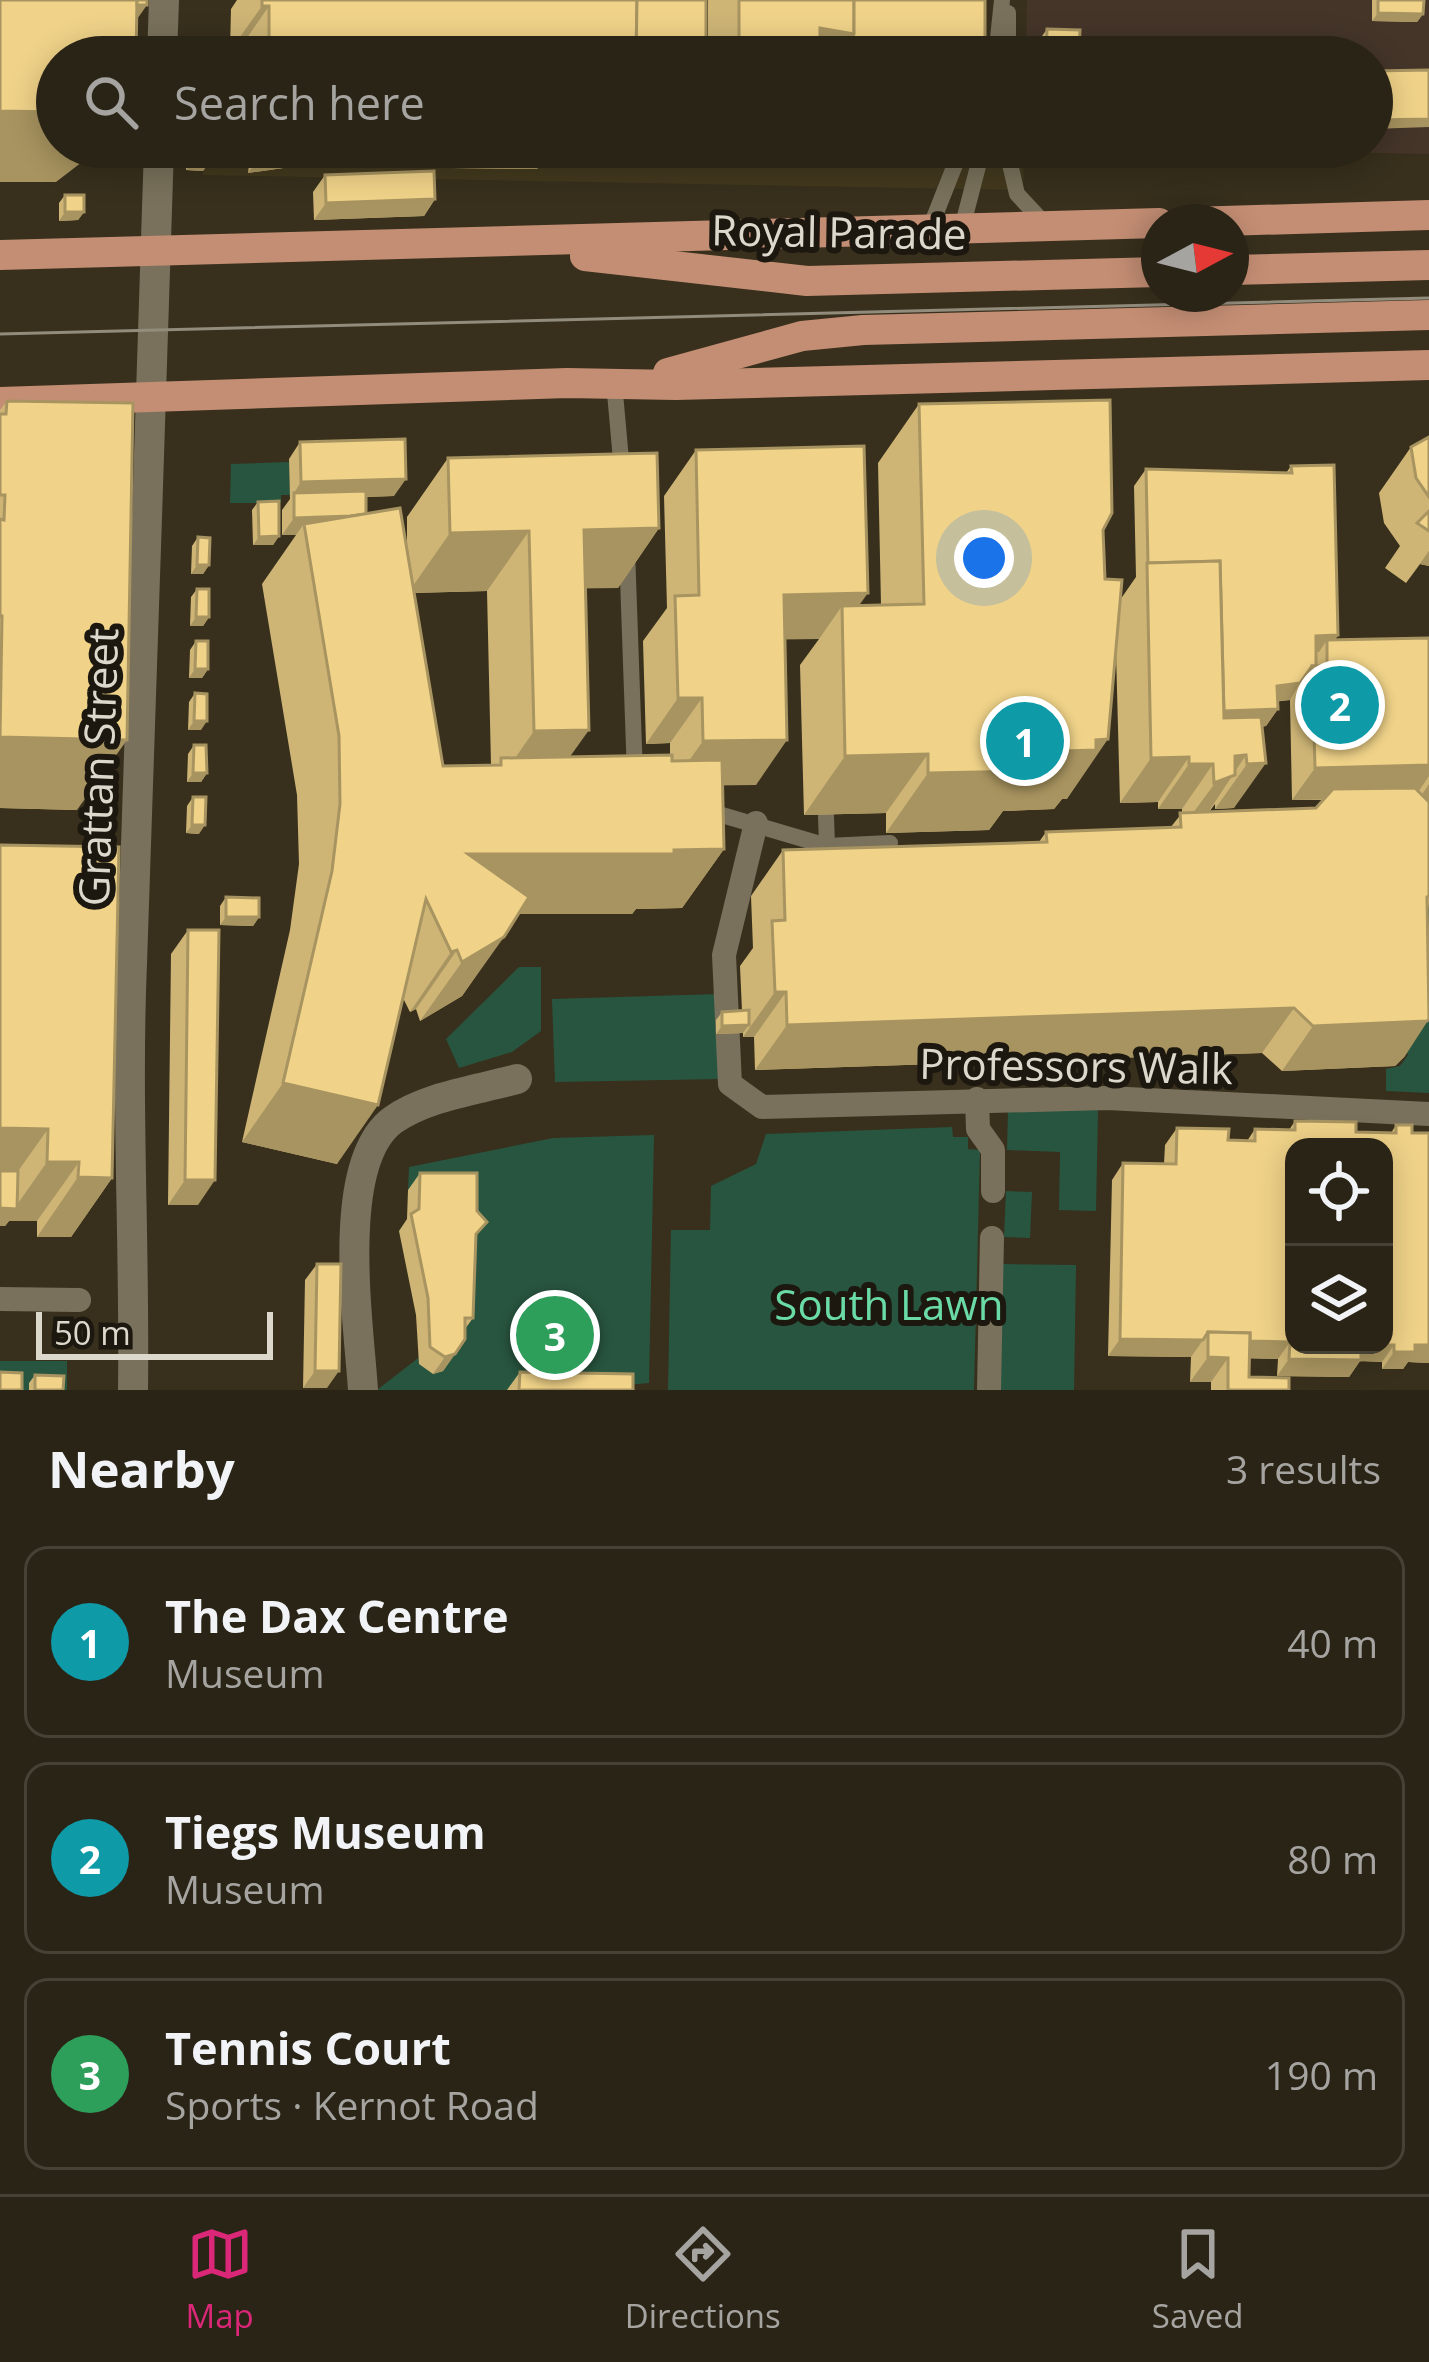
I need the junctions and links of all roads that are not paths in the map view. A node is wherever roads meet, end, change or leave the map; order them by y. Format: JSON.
{"nodes":[{"id":1,"x":164,"y":0,"type":"edge"},
{"id":2,"x":1005,"y":0,"type":"edge"},
{"id":3,"x":163,"y":36,"type":"edge"},
{"id":4,"x":999,"y":36,"type":"edge"},
{"id":5,"x":1007,"y":36,"type":"edge"},
{"id":6,"x":158,"y":168,"type":"edge"},
{"id":7,"x":954,"y":168,"type":"edge"},
{"id":8,"x":977,"y":168,"type":"edge"},
{"id":9,"x":1011,"y":168,"type":"edge"},
{"id":10,"x":1429,"y":215,"type":"edge"},
{"id":11,"x":1249,"y":221,"type":"edge"},
{"id":12,"x":1141,"y":224,"type":"edge"},
{"id":13,"x":1052,"y":226,"type":"junction"},
{"id":14,"x":962,"y":228,"type":"junction"},
{"id":15,"x":929,"y":229,"type":"junction"},
{"id":16,"x":520,"y":242,"type":"junction"},
{"id":17,"x":155,"y":252,"type":"junction"},
{"id":18,"x":0,"y":255,"type":"edge"},
{"id":19,"x":1429,"y":265,"type":"edge"},
{"id":20,"x":1249,"y":270,"type":"edge"},
{"id":21,"x":1141,"y":272,"type":"edge"},
{"id":22,"x":950,"y":277,"type":"junction"},
{"id":23,"x":1429,"y":315,"type":"edge"},
{"id":24,"x":1226,"y":320,"type":"junction"},
{"id":25,"x":938,"y":327,"type":"junction"},
{"id":26,"x":1429,"y":365,"type":"edge"},
{"id":27,"x":1226,"y":370,"type":"junction"},
{"id":28,"x":624,"y":383,"type":"junction"},
{"id":29,"x":149,"y":396,"type":"junction"},
{"id":30,"x":0,"y":402,"type":"edge"},
{"id":31,"x":625,"y":480,"type":"edge"},
{"id":32,"x":626,"y":526,"type":"edge"},
{"id":33,"x":637,"y":805,"type":"edge"},
{"id":34,"x":677,"y":806,"type":"edge"},
{"id":35,"x":826,"y":816,"type":"dead end"},
{"id":36,"x":756,"y":824,"type":"junction"},
{"id":37,"x":890,"y":843,"type":"edge"},
{"id":38,"x":827,"y":846,"type":"junction"},
{"id":39,"x":107,"y":850,"type":"edge"},
{"id":40,"x":140,"y":851,"type":"junction"},
{"id":41,"x":517,"y":1079,"type":"dead end"},
{"id":42,"x":977,"y":1099,"type":"junction"},
{"id":43,"x":1429,"y":1114,"type":"edge"},
{"id":44,"x":993,"y":1190,"type":"dead end"},
{"id":45,"x":992,"y":1238,"type":"dead end"},
{"id":46,"x":0,"y":1299,"type":"edge"},
{"id":47,"x":79,"y":1300,"type":"dead end"},
{"id":48,"x":133,"y":1390,"type":"edge"},
{"id":49,"x":363,"y":1390,"type":"edge"},
{"id":50,"x":989,"y":1390,"type":"edge"}],
"edges":[{"from":1,"to":3,"type":"street"},
{"from":2,"to":4,"type":"lane"},
{"from":2,"to":5,"type":"lane"},
{"from":6,"to":17,"type":"street","name":"Grattan Street"},
{"from":7,"to":15,"type":"lane"},
{"from":8,"to":14,"type":"lane"},
{"from":9,"to":13,"type":"lane"},
{"from":10,"to":11,"type":"main road"},
{"from":12,"to":13,"type":"main road","name":"Royal Parade"},
{"from":13,"to":14,"type":"main road","name":"Royal Parade"},
{"from":14,"to":15,"type":"main road","name":"Royal Parade"},
{"from":14,"to":22,"type":"main road"},
{"from":15,"to":16,"type":"main road","name":"Royal Parade"},
{"from":16,"to":17,"type":"main road","name":"Royal Parade"},
{"from":16,"to":22,"type":"main road","name":"Royal Parade"},
{"from":17,"to":18,"type":"main road","name":"Royal Parade"},
{"from":17,"to":29,"type":"street","name":"Grattan Street"},
{"from":19,"to":20,"type":"main road"},
{"from":21,"to":22,"type":"main road","name":"Royal Parade"},
{"from":22,"to":25,"type":"main road"},
{"from":23,"to":24,"type":"main road"},
{"from":24,"to":25,"type":"main road"},
{"from":24,"to":27,"type":"main road"},
{"from":25,"to":28,"type":"main road"},
{"from":26,"to":27,"type":"main road"},
{"from":27,"to":28,"type":"main road"},
{"from":28,"to":29,"type":"main road"},
{"from":28,"to":31,"type":"lane"},
{"from":29,"to":30,"type":"main road"},
{"from":29,"to":40,"type":"street","name":"Grattan Street"},
{"from":32,"to":33,"type":"lane"},
{"from":34,"to":36,"type":"lane"},
{"from":35,"to":38,"type":"lane"},
{"from":36,"to":38,"type":"lane"},
{"from":36,"to":42,"type":"street","name":"Professors Walk"},
{"from":37,"to":38,"type":"lane"},
{"from":39,"to":40,"type":"street"},
{"from":40,"to":48,"type":"street","name":"Grattan Street"},
{"from":41,"to":49,"type":"street"},
{"from":42,"to":43,"type":"street","name":"Professors Walk"},
{"from":42,"to":44,"type":"street"},
{"from":45,"to":50,"type":"street"},
{"from":46,"to":47,"type":"street"}]}
